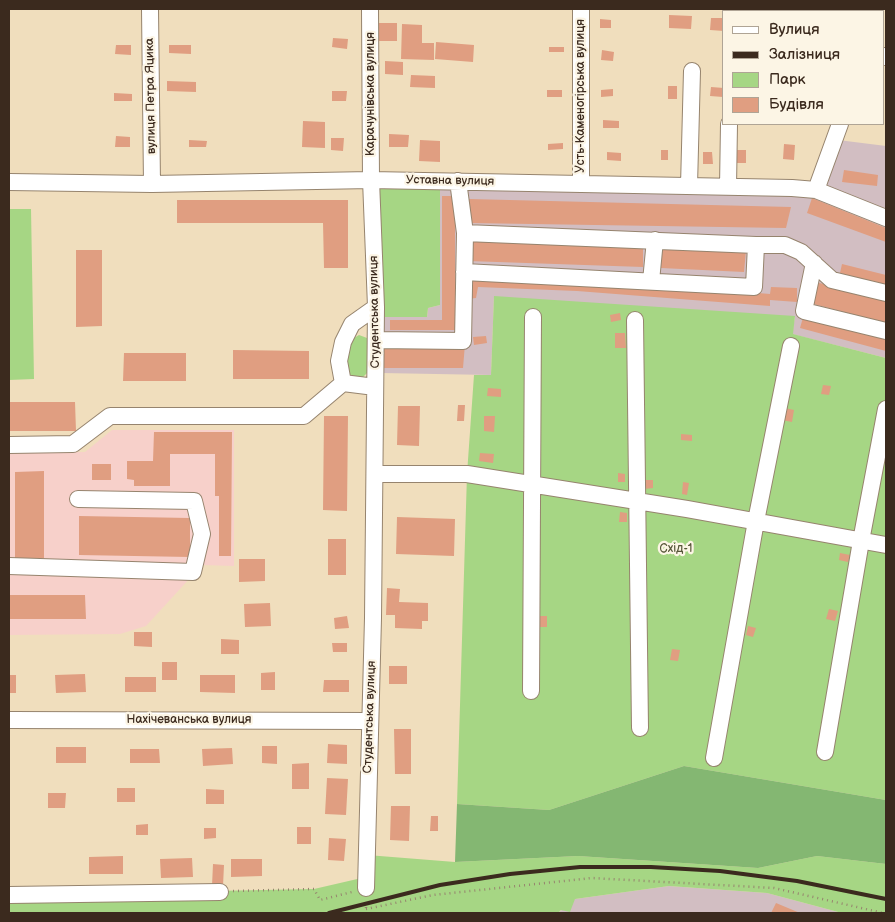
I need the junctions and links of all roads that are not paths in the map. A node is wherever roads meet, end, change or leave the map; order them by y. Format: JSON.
{"nodes":[{"id":1,"x":150,"y":9,"type":"edge"},
{"id":2,"x":370,"y":9,"type":"edge"},
{"id":3,"x":581,"y":9,"type":"edge"},
{"id":4,"x":692,"y":71,"type":"dead end"},
{"id":5,"x":729,"y":125,"type":"edge"},
{"id":6,"x":840,"y":125,"type":"edge"},
{"id":7,"x":371,"y":180,"type":"junction"},
{"id":8,"x":9,"y":182,"type":"edge"},
{"id":9,"x":458,"y":182,"type":"junction"},
{"id":10,"x":152,"y":184,"type":"junction"},
{"id":11,"x":581,"y":184,"type":"junction"},
{"id":12,"x":689,"y":186,"type":"junction"},
{"id":13,"x":728,"y":187,"type":"junction"},
{"id":14,"x":816,"y":190,"type":"junction"},
{"id":15,"x":886,"y":218,"type":"edge"},
{"id":16,"x":465,"y":233,"type":"junction"},
{"id":17,"x":655,"y":240,"type":"junction"},
{"id":18,"x":756,"y":245,"type":"junction"},
{"id":19,"x":814,"y":263,"type":"junction"},
{"id":20,"x":464,"y":272,"type":"junction"},
{"id":21,"x":651,"y":281,"type":"junction"},
{"id":22,"x":886,"y":293,"type":"edge"},
{"id":23,"x":376,"y":308,"type":"junction"},
{"id":24,"x":533,"y":317,"type":"dead end"},
{"id":25,"x":635,"y":320,"type":"dead end"},
{"id":26,"x":886,"y":331,"type":"edge"},
{"id":27,"x":376,"y":340,"type":"junction"},
{"id":28,"x":791,"y":346,"type":"dead end"},
{"id":29,"x":343,"y":383,"type":"junction"},
{"id":30,"x":375,"y":387,"type":"junction"},
{"id":31,"x":886,"y":409,"type":"edge"},
{"id":32,"x":9,"y":445,"type":"edge"},
{"id":33,"x":374,"y":474,"type":"junction"},
{"id":34,"x":532,"y":485,"type":"junction"},
{"id":35,"x":78,"y":499,"type":"dead end"},
{"id":36,"x":639,"y":501,"type":"junction"},
{"id":37,"x":756,"y":522,"type":"junction"},
{"id":38,"x":861,"y":541,"type":"junction"},
{"id":39,"x":886,"y":545,"type":"edge"},
{"id":40,"x":9,"y":566,"type":"edge"},
{"id":41,"x":531,"y":691,"type":"dead end"},
{"id":42,"x":9,"y":720,"type":"edge"},
{"id":43,"x":369,"y":721,"type":"junction"},
{"id":44,"x":640,"y":728,"type":"dead end"},
{"id":45,"x":825,"y":752,"type":"dead end"},
{"id":46,"x":714,"y":758,"type":"dead end"},
{"id":47,"x":366,"y":888,"type":"road end"},
{"id":48,"x":220,"y":892,"type":"road end"},
{"id":49,"x":9,"y":895,"type":"edge"}],
"edges":[{"from":1,"to":10,"type":"street","name":"вулиця Петра Яцика"},
{"from":2,"to":7,"type":"street","name":"Карачунівська вулиця"},
{"from":3,"to":11,"type":"street","name":"Усть-Каменогірська вулиця"},
{"from":4,"to":12,"type":"street"},
{"from":5,"to":13,"type":"street"},
{"from":6,"to":14,"type":"street"},
{"from":7,"to":9,"type":"street","name":"Уставна вулиця"},
{"from":7,"to":10,"type":"street","name":"Уставна вулиця"},
{"from":7,"to":23,"type":"street","name":"Студентська вулиця"},
{"from":8,"to":10,"type":"street","name":"Уставна вулиця"},
{"from":9,"to":11,"type":"street","name":"Уставна вулиця"},
{"from":9,"to":16,"type":"street"},
{"from":11,"to":12,"type":"street","name":"Уставна вулиця"},
{"from":12,"to":13,"type":"street","name":"Уставна вулиця"},
{"from":13,"to":14,"type":"street","name":"Уставна вулиця"},
{"from":14,"to":15,"type":"street","name":"Уставна вулиця"},
{"from":16,"to":17,"type":"street"},
{"from":16,"to":20,"type":"street"},
{"from":17,"to":18,"type":"street"},
{"from":17,"to":21,"type":"street"},
{"from":18,"to":19,"type":"street"},
{"from":18,"to":21,"type":"street"},
{"from":19,"to":22,"type":"street"},
{"from":19,"to":26,"type":"street"},
{"from":20,"to":21,"type":"street"},
{"from":20,"to":27,"type":"street"},
{"from":23,"to":27,"type":"street","name":"Студентська вулиця"},
{"from":23,"to":29,"type":"street"},
{"from":24,"to":34,"type":"street"},
{"from":25,"to":36,"type":"street"},
{"from":27,"to":30,"type":"street","name":"Студентська вулиця"},
{"from":28,"to":37,"type":"street"},
{"from":29,"to":30,"type":"street"},
{"from":29,"to":32,"type":"street"},
{"from":30,"to":33,"type":"street","name":"Студентська вулиця"},
{"from":31,"to":38,"type":"street"},
{"from":33,"to":34,"type":"street"},
{"from":33,"to":43,"type":"street","name":"Студентська вулиця"},
{"from":34,"to":36,"type":"street"},
{"from":34,"to":41,"type":"street"},
{"from":35,"to":40,"type":"street"},
{"from":36,"to":37,"type":"street"},
{"from":36,"to":44,"type":"street"},
{"from":37,"to":38,"type":"street"},
{"from":37,"to":46,"type":"street"},
{"from":38,"to":39,"type":"street"},
{"from":38,"to":45,"type":"street"},
{"from":42,"to":43,"type":"street","name":"Нахічеванська вулиця"},
{"from":43,"to":47,"type":"street","name":"Студентська вулиця"},
{"from":48,"to":49,"type":"street"}]}
